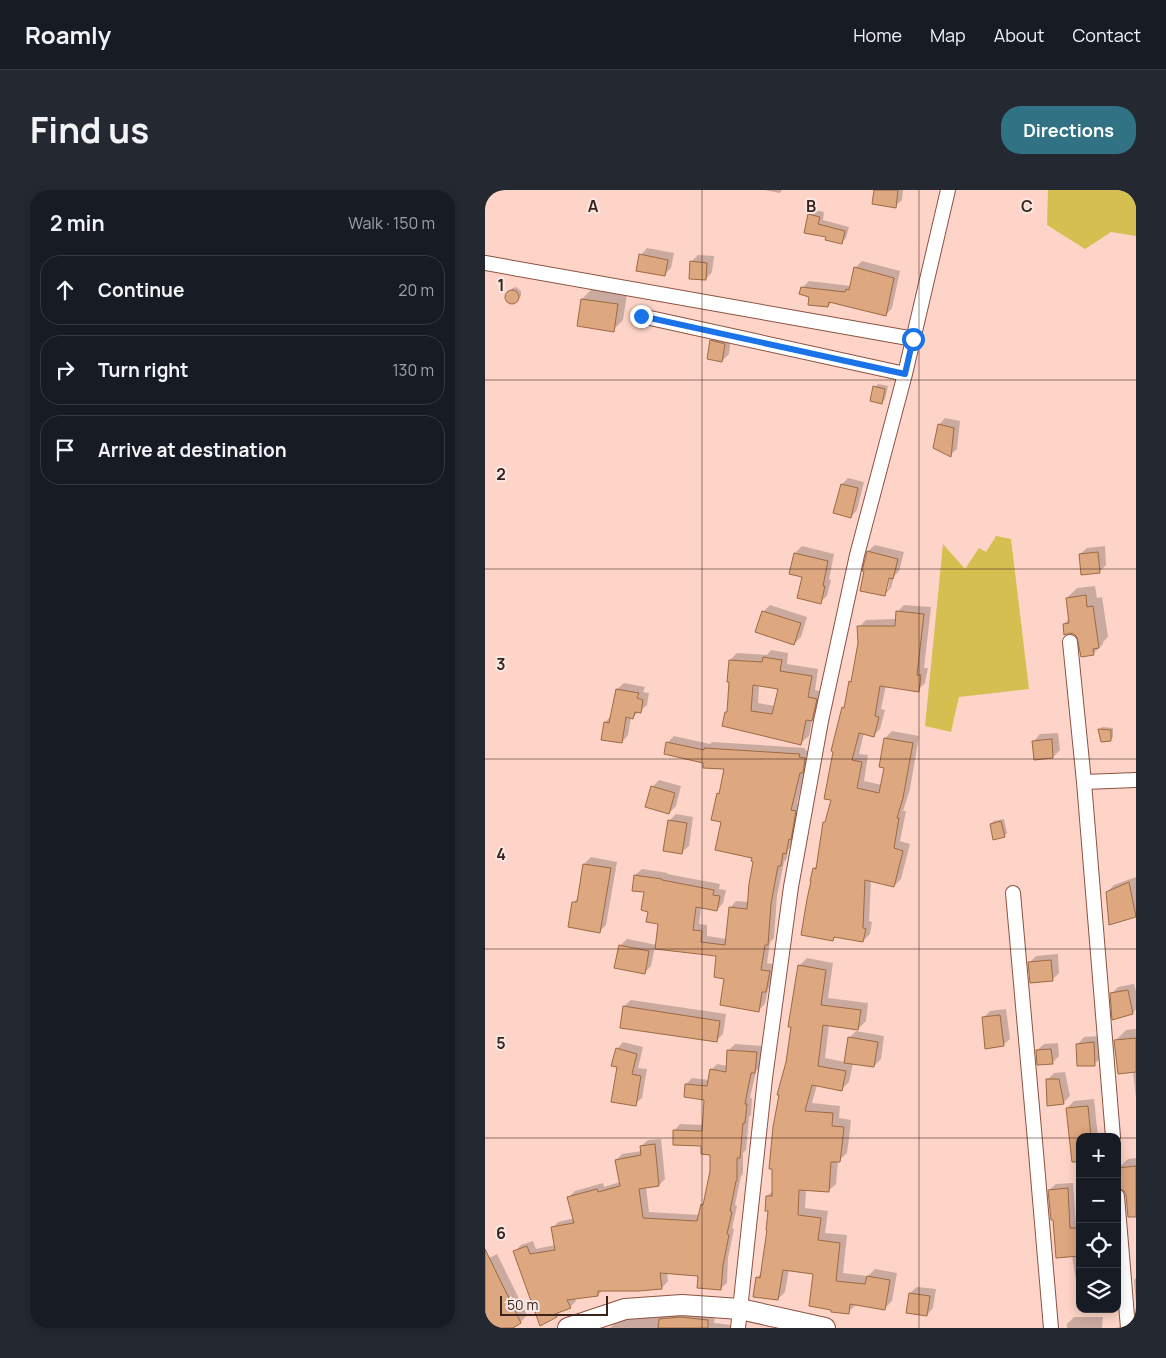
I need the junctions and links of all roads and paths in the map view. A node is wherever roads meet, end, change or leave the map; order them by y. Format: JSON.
{"nodes":[{"id":1,"x":948,"y":190,"type":"edge"},
{"id":2,"x":485,"y":263,"type":"edge"},
{"id":3,"x":641,"y":316,"type":"dead end"},
{"id":4,"x":913,"y":339,"type":"junction"},
{"id":5,"x":905,"y":374,"type":"junction"},
{"id":6,"x":1070,"y":642,"type":"dead end"},
{"id":7,"x":1136,"y":780,"type":"edge"},
{"id":8,"x":1085,"y":782,"type":"junction"},
{"id":9,"x":1013,"y":893,"type":"dead end"},
{"id":10,"x":1113,"y":1133,"type":"edge"},
{"id":11,"x":1119,"y":1223,"type":"edge"},
{"id":12,"x":739,"y":1318,"type":"edge"},
{"id":13,"x":568,"y":1328,"type":"edge"},
{"id":14,"x":825,"y":1328,"type":"edge"},
{"id":15,"x":1051,"y":1328,"type":"edge"},
{"id":16,"x":1128,"y":1328,"type":"edge"}],
"edges":[{"from":1,"to":4,"type":"street"},
{"from":2,"to":4,"type":"street"},
{"from":3,"to":5,"type":"street"},
{"from":4,"to":5,"type":"street"},
{"from":5,"to":12,"type":"street"},
{"from":6,"to":8,"type":"street"},
{"from":7,"to":8,"type":"street"},
{"from":8,"to":10,"type":"street"},
{"from":9,"to":15,"type":"street"},
{"from":11,"to":16,"type":"street"},
{"from":12,"to":13,"type":"street"},
{"from":12,"to":14,"type":"street"}]}
